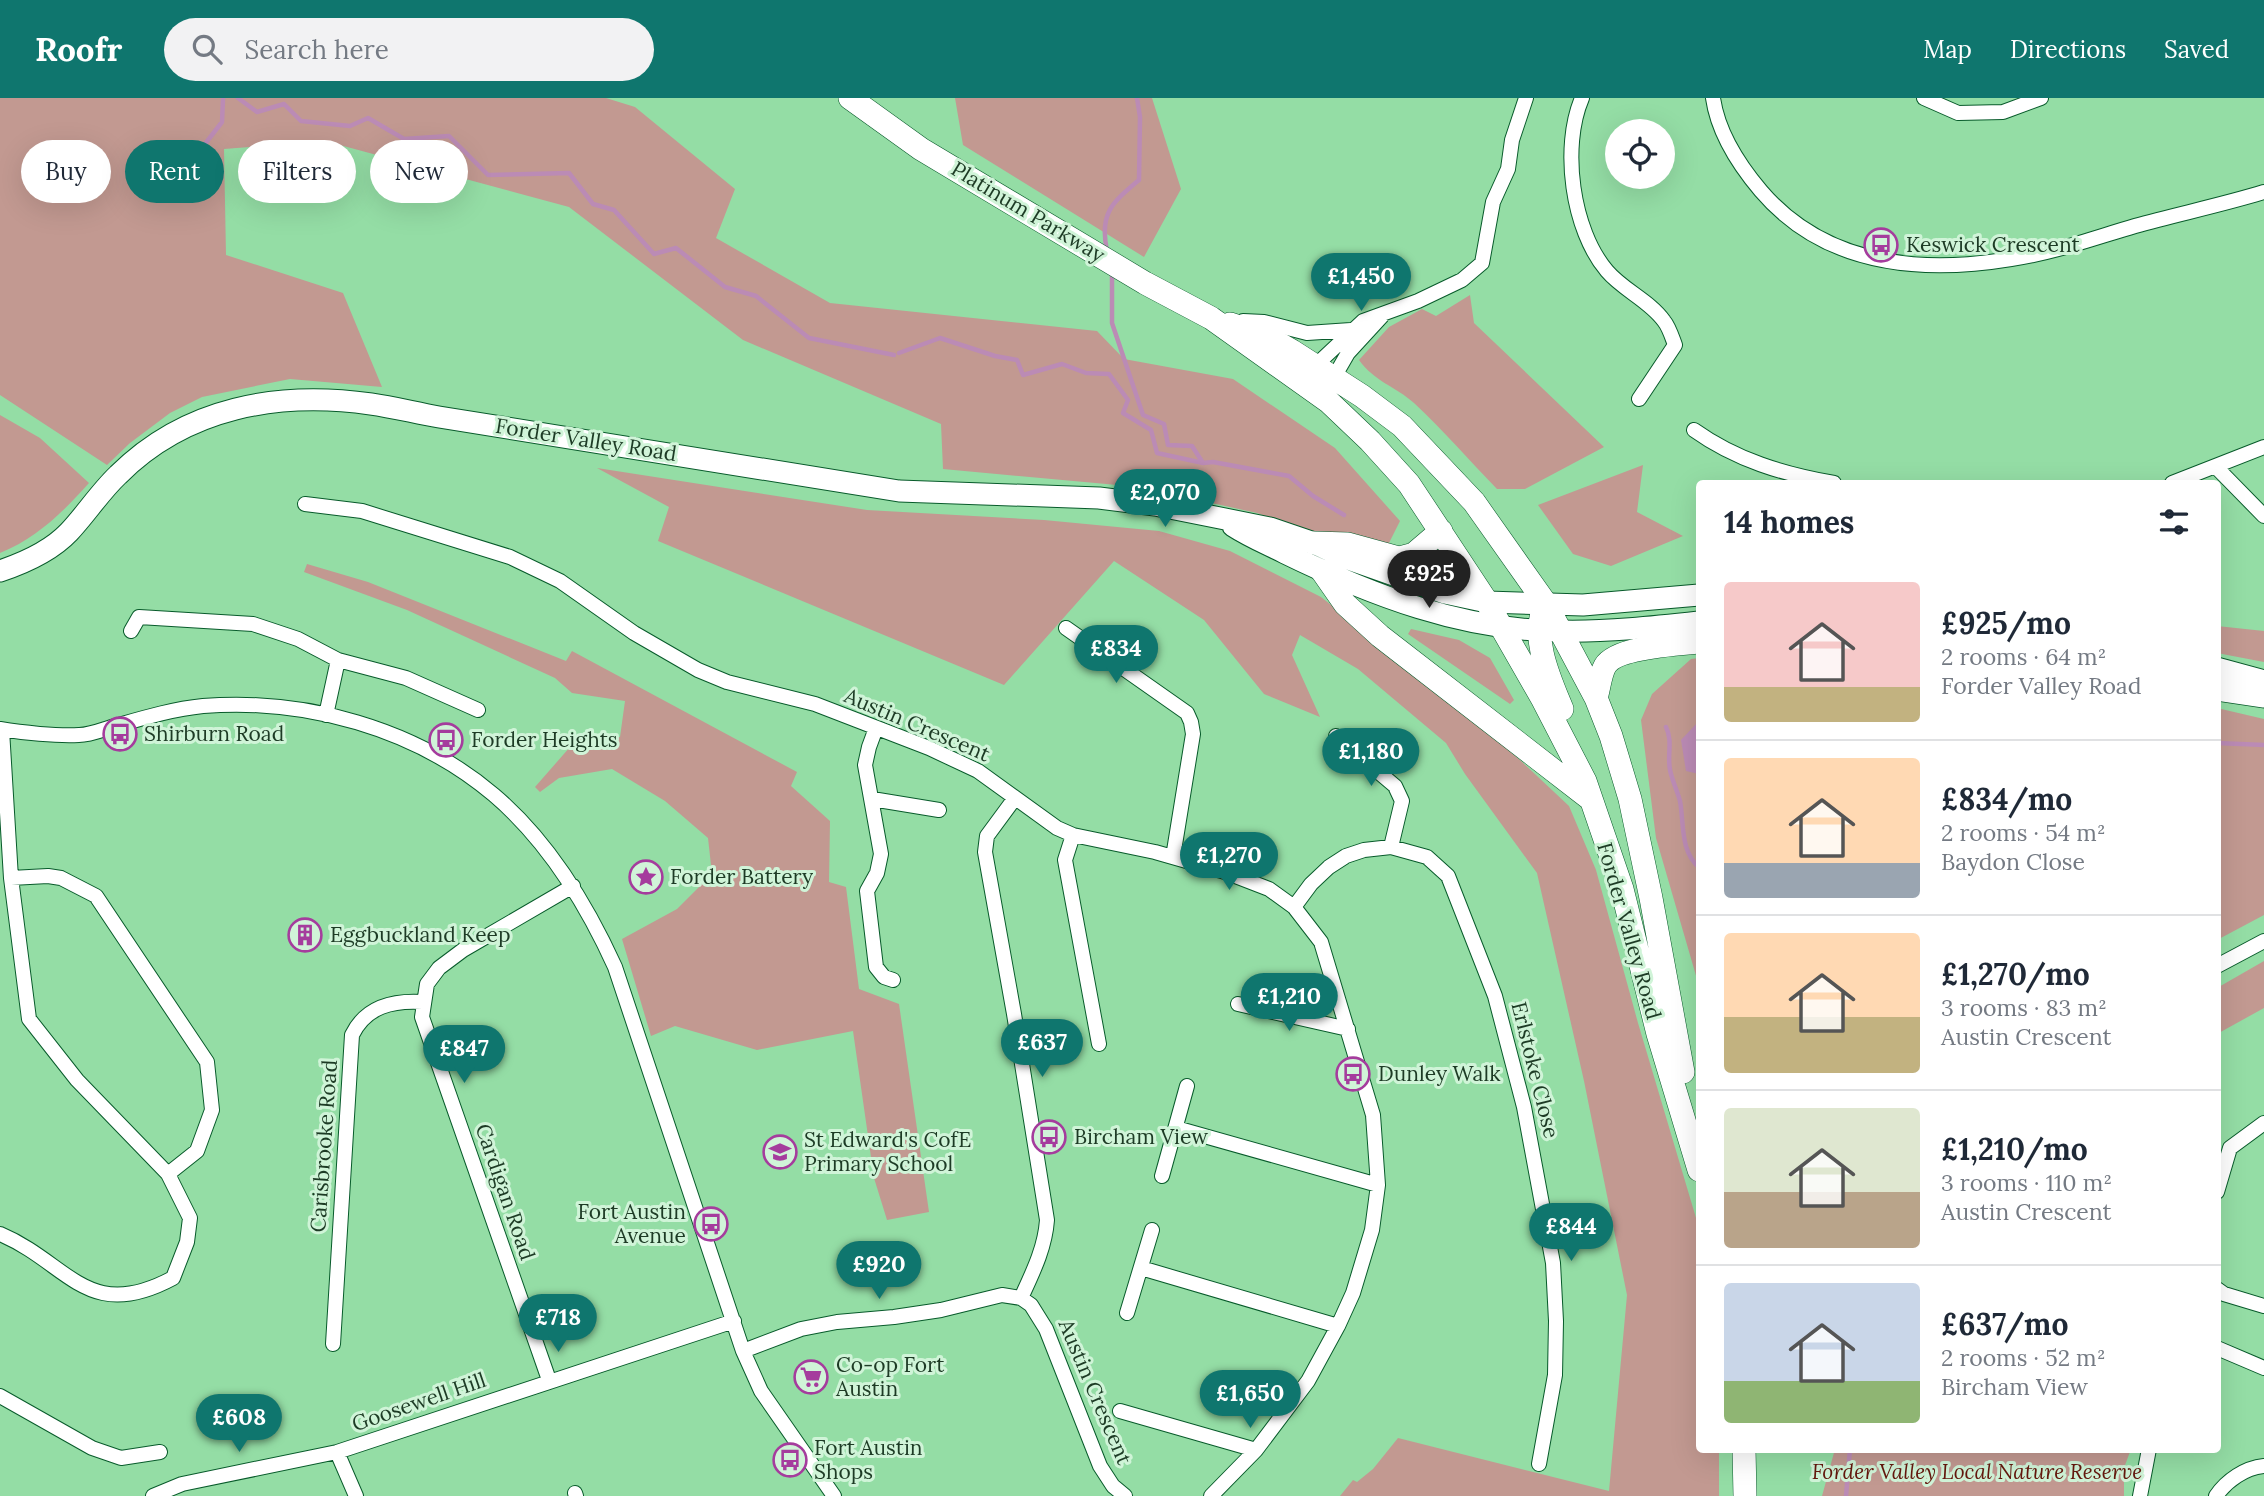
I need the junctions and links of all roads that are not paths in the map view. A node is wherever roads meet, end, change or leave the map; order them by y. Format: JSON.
{"nodes":[{"id":1,"x":850,"y":98,"type":"edge"},
{"id":2,"x":1527,"y":98,"type":"edge"},
{"id":3,"x":1582,"y":98,"type":"edge"},
{"id":4,"x":1713,"y":98,"type":"edge"},
{"id":5,"x":1924,"y":98,"type":"edge"},
{"id":6,"x":2042,"y":98,"type":"edge"},
{"id":7,"x":2264,"y":192,"type":"edge"},
{"id":8,"x":1386,"y":312,"type":"junction"},
{"id":9,"x":1211,"y":318,"type":"junction"},
{"id":10,"x":1351,"y":330,"type":"junction"},
{"id":11,"x":1324,"y":372,"type":"junction"},
{"id":12,"x":1639,"y":398,"type":"dead end"},
{"id":13,"x":1329,"y":402,"type":"junction"},
{"id":14,"x":1695,"y":429,"type":"dead end"},
{"id":15,"x":2264,"y":447,"type":"edge"},
{"id":16,"x":2216,"y":467,"type":"junction"},
{"id":17,"x":1818,"y":480,"type":"edge"},
{"id":18,"x":2180,"y":480,"type":"edge"},
{"id":19,"x":305,"y":504,"type":"dead end"},
{"id":20,"x":2264,"y":516,"type":"edge"},
{"id":21,"x":1226,"y":520,"type":"junction"},
{"id":22,"x":1441,"y":531,"type":"junction"},
{"id":23,"x":1314,"y":543,"type":"junction"},
{"id":24,"x":1459,"y":558,"type":"joint"},
{"id":25,"x":0,"y":571,"type":"edge"},
{"id":26,"x":1322,"y":571,"type":"junction"},
{"id":27,"x":1696,"y":595,"type":"edge"},
{"id":28,"x":1487,"y":602,"type":"junction"},
{"id":29,"x":1546,"y":604,"type":"junction"},
{"id":30,"x":1696,"y":622,"type":"edge"},
{"id":31,"x":1500,"y":626,"type":"junction"},
{"id":32,"x":1066,"y":628,"type":"dead end"},
{"id":33,"x":131,"y":631,"type":"dead end"},
{"id":34,"x":1550,"y":631,"type":"junction"},
{"id":35,"x":1696,"y":642,"type":"edge"},
{"id":36,"x":338,"y":660,"type":"junction"},
{"id":37,"x":2221,"y":669,"type":"edge"},
{"id":38,"x":2264,"y":681,"type":"edge"},
{"id":39,"x":2221,"y":691,"type":"edge"},
{"id":40,"x":2264,"y":697,"type":"edge"},
{"id":41,"x":1596,"y":698,"type":"junction"},
{"id":42,"x":478,"y":710,"type":"dead end"},
{"id":43,"x":326,"y":715,"type":"junction"},
{"id":44,"x":876,"y":728,"type":"junction"},
{"id":45,"x":1,"y":730,"type":"edge"},
{"id":46,"x":1336,"y":736,"type":"dead end"},
{"id":47,"x":1587,"y":789,"type":"junction"},
{"id":48,"x":1015,"y":798,"type":"junction"},
{"id":49,"x":872,"y":799,"type":"junction"},
{"id":50,"x":939,"y":810,"type":"dead end"},
{"id":51,"x":1073,"y":835,"type":"junction"},
{"id":52,"x":1391,"y":847,"type":"junction"},
{"id":53,"x":1173,"y":857,"type":"junction"},
{"id":54,"x":11,"y":878,"type":"junction"},
{"id":55,"x":573,"y":886,"type":"junction"},
{"id":56,"x":1294,"y":907,"type":"junction"},
{"id":57,"x":2264,"y":941,"type":"edge"},
{"id":58,"x":2221,"y":963,"type":"edge"},
{"id":59,"x":893,"y":980,"type":"dead end"},
{"id":60,"x":424,"y":1002,"type":"junction"},
{"id":61,"x":1238,"y":1004,"type":"dead end"},
{"id":62,"x":1348,"y":1029,"type":"junction"},
{"id":63,"x":1099,"y":1044,"type":"dead end"},
{"id":64,"x":1187,"y":1086,"type":"dead end"},
{"id":65,"x":2264,"y":1123,"type":"edge"},
{"id":66,"x":1176,"y":1128,"type":"junction"},
{"id":67,"x":1696,"y":1138,"type":"edge"},
{"id":68,"x":1696,"y":1160,"type":"edge"},
{"id":69,"x":168,"y":1174,"type":"junction"},
{"id":70,"x":1162,"y":1176,"type":"dead end"},
{"id":71,"x":2221,"y":1178,"type":"edge"},
{"id":72,"x":1378,"y":1185,"type":"junction"},
{"id":73,"x":1152,"y":1230,"type":"dead end"},
{"id":74,"x":0,"y":1234,"type":"edge"},
{"id":75,"x":1141,"y":1268,"type":"junction"},
{"id":76,"x":2221,"y":1292,"type":"edge"},
{"id":77,"x":1021,"y":1297,"type":"junction"},
{"id":78,"x":2264,"y":1306,"type":"edge"},
{"id":79,"x":1127,"y":1313,"type":"dead end"},
{"id":80,"x":734,"y":1321,"type":"junction"},
{"id":81,"x":1338,"y":1326,"type":"junction"},
{"id":82,"x":333,"y":1344,"type":"dead end"},
{"id":83,"x":2221,"y":1350,"type":"edge"},
{"id":84,"x":743,"y":1351,"type":"junction"},
{"id":85,"x":2264,"y":1368,"type":"edge"},
{"id":86,"x":549,"y":1380,"type":"junction"},
{"id":87,"x":0,"y":1396,"type":"edge"},
{"id":88,"x":1120,"y":1411,"type":"dead end"},
{"id":89,"x":1256,"y":1450,"type":"junction"},
{"id":90,"x":160,"y":1452,"type":"dead end"},
{"id":91,"x":337,"y":1452,"type":"junction"},
{"id":92,"x":1744,"y":1453,"type":"edge"},
{"id":93,"x":2148,"y":1453,"type":"edge"},
{"id":94,"x":1539,"y":1464,"type":"dead end"},
{"id":95,"x":2264,"y":1466,"type":"edge"},
{"id":96,"x":153,"y":1496,"type":"edge"},
{"id":97,"x":356,"y":1496,"type":"edge"},
{"id":98,"x":834,"y":1496,"type":"edge"},
{"id":99,"x":1125,"y":1496,"type":"edge"},
{"id":100,"x":1211,"y":1496,"type":"edge"},
{"id":101,"x":1745,"y":1496,"type":"edge"},
{"id":102,"x":2140,"y":1496,"type":"edge"},
{"id":103,"x":2216,"y":1496,"type":"edge"}],
"edges":[{"from":1,"to":9,"type":"main road","name":"Platinum Parkway"},
{"from":2,"to":8,"type":"street"},
{"from":3,"to":12,"type":"street"},
{"from":4,"to":7,"type":"street"},
{"from":5,"to":6,"type":"street"},
{"from":8,"to":10,"type":"street"},
{"from":8,"to":11,"type":"street"},
{"from":9,"to":10,"type":"street"},
{"from":9,"to":11,"type":"main road","name":"Platinum Parkway"},
{"from":9,"to":13,"type":"main road","name":"Platinum Parkway"},
{"from":10,"to":11,"type":"street"},
{"from":11,"to":13,"type":"street"},
{"from":11,"to":29,"type":"main road","name":"Platinum Parkway"},
{"from":13,"to":22,"type":"main road","name":"Platinum Parkway"},
{"from":14,"to":17,"type":"street"},
{"from":15,"to":16,"type":"street"},
{"from":16,"to":18,"type":"street"},
{"from":16,"to":20,"type":"street"},
{"from":19,"to":44,"type":"street","name":"Austin Crescent"},
{"from":21,"to":23,"type":"main road","name":"Forder Valley Road"},
{"from":21,"to":25,"type":"main road","name":"Forder Valley Road"},
{"from":21,"to":26,"type":"main road","name":"Forder Valley Road"},
{"from":22,"to":23,"type":"main road"},
{"from":22,"to":24,"type":"main road","name":"Platinum Parkway"},
{"from":23,"to":28,"type":"main road","name":"Forder Valley Road"},
{"from":24,"to":28,"type":"main road","name":"Forder Valley Road"},
{"from":26,"to":31,"type":"main road"},
{"from":26,"to":47,"type":"main road"},
{"from":27,"to":29,"type":"main road"},
{"from":28,"to":29,"type":"main road"},
{"from":28,"to":31,"type":"main road","name":"Forder Valley Road"},
{"from":29,"to":34,"type":"main road"},
{"from":30,"to":34,"type":"main road"},
{"from":31,"to":34,"type":"main road"},
{"from":31,"to":47,"type":"main road","name":"Forder Valley Road"},
{"from":32,"to":53,"type":"street"},
{"from":33,"to":36,"type":"street"},
{"from":34,"to":41,"type":"main road","name":"Forder Valley Road"},
{"from":34,"to":47,"type":"main road"},
{"from":35,"to":41,"type":"main road"},
{"from":36,"to":42,"type":"street"},
{"from":36,"to":43,"type":"street"},
{"from":37,"to":38,"type":"main road"},
{"from":39,"to":40,"type":"main road"},
{"from":41,"to":67,"type":"main road","name":"Forder Valley Road"},
{"from":43,"to":45,"type":"street"},
{"from":43,"to":55,"type":"street"},
{"from":44,"to":48,"type":"street","name":"Austin Crescent"},
{"from":44,"to":49,"type":"street"},
{"from":45,"to":54,"type":"street"},
{"from":46,"to":52,"type":"street"},
{"from":47,"to":68,"type":"main road","name":"Forder Valley Road"},
{"from":48,"to":51,"type":"street","name":"Austin Crescent"},
{"from":48,"to":77,"type":"street"},
{"from":49,"to":50,"type":"street"},
{"from":49,"to":59,"type":"street"},
{"from":51,"to":53,"type":"street","name":"Austin Crescent"},
{"from":51,"to":63,"type":"street"},
{"from":52,"to":56,"type":"street","name":"Erlstoke Close"},
{"from":52,"to":94,"type":"street","name":"Erlstoke Close"},
{"from":53,"to":56,"type":"street","name":"Austin Crescent"},
{"from":54,"to":69,"type":"street"},
{"from":54,"to":69,"type":"street"},
{"from":55,"to":60,"type":"street"},
{"from":55,"to":80,"type":"street"},
{"from":56,"to":62,"type":"street","name":"Austin Crescent"},
{"from":57,"to":58,"type":"street"},
{"from":60,"to":82,"type":"street","name":"Carisbrooke Road"},
{"from":60,"to":86,"type":"street","name":"Cardigan Road"},
{"from":61,"to":62,"type":"street"},
{"from":62,"to":72,"type":"street","name":"Austin Crescent"},
{"from":64,"to":66,"type":"street"},
{"from":65,"to":71,"type":"street"},
{"from":66,"to":70,"type":"street"},
{"from":66,"to":72,"type":"street"},
{"from":69,"to":74,"type":"street"},
{"from":72,"to":81,"type":"street","name":"Austin Crescent"},
{"from":73,"to":75,"type":"street"},
{"from":75,"to":79,"type":"street"},
{"from":75,"to":81,"type":"street"},
{"from":76,"to":78,"type":"street"},
{"from":77,"to":84,"type":"street"},
{"from":77,"to":99,"type":"street","name":"Austin Crescent"},
{"from":80,"to":84,"type":"street"},
{"from":80,"to":86,"type":"street","name":"Goosewell Hill"},
{"from":81,"to":89,"type":"street","name":"Austin Crescent"},
{"from":83,"to":85,"type":"street"},
{"from":84,"to":98,"type":"street"},
{"from":86,"to":91,"type":"street","name":"Goosewell Hill"},
{"from":87,"to":90,"type":"street"},
{"from":88,"to":89,"type":"street"},
{"from":89,"to":100,"type":"street","name":"Austin Crescent"},
{"from":91,"to":96,"type":"street","name":"Goosewell Hill"},
{"from":91,"to":97,"type":"street"},
{"from":92,"to":101,"type":"main road"},
{"from":93,"to":102,"type":"street"},
{"from":95,"to":103,"type":"street"}]}
